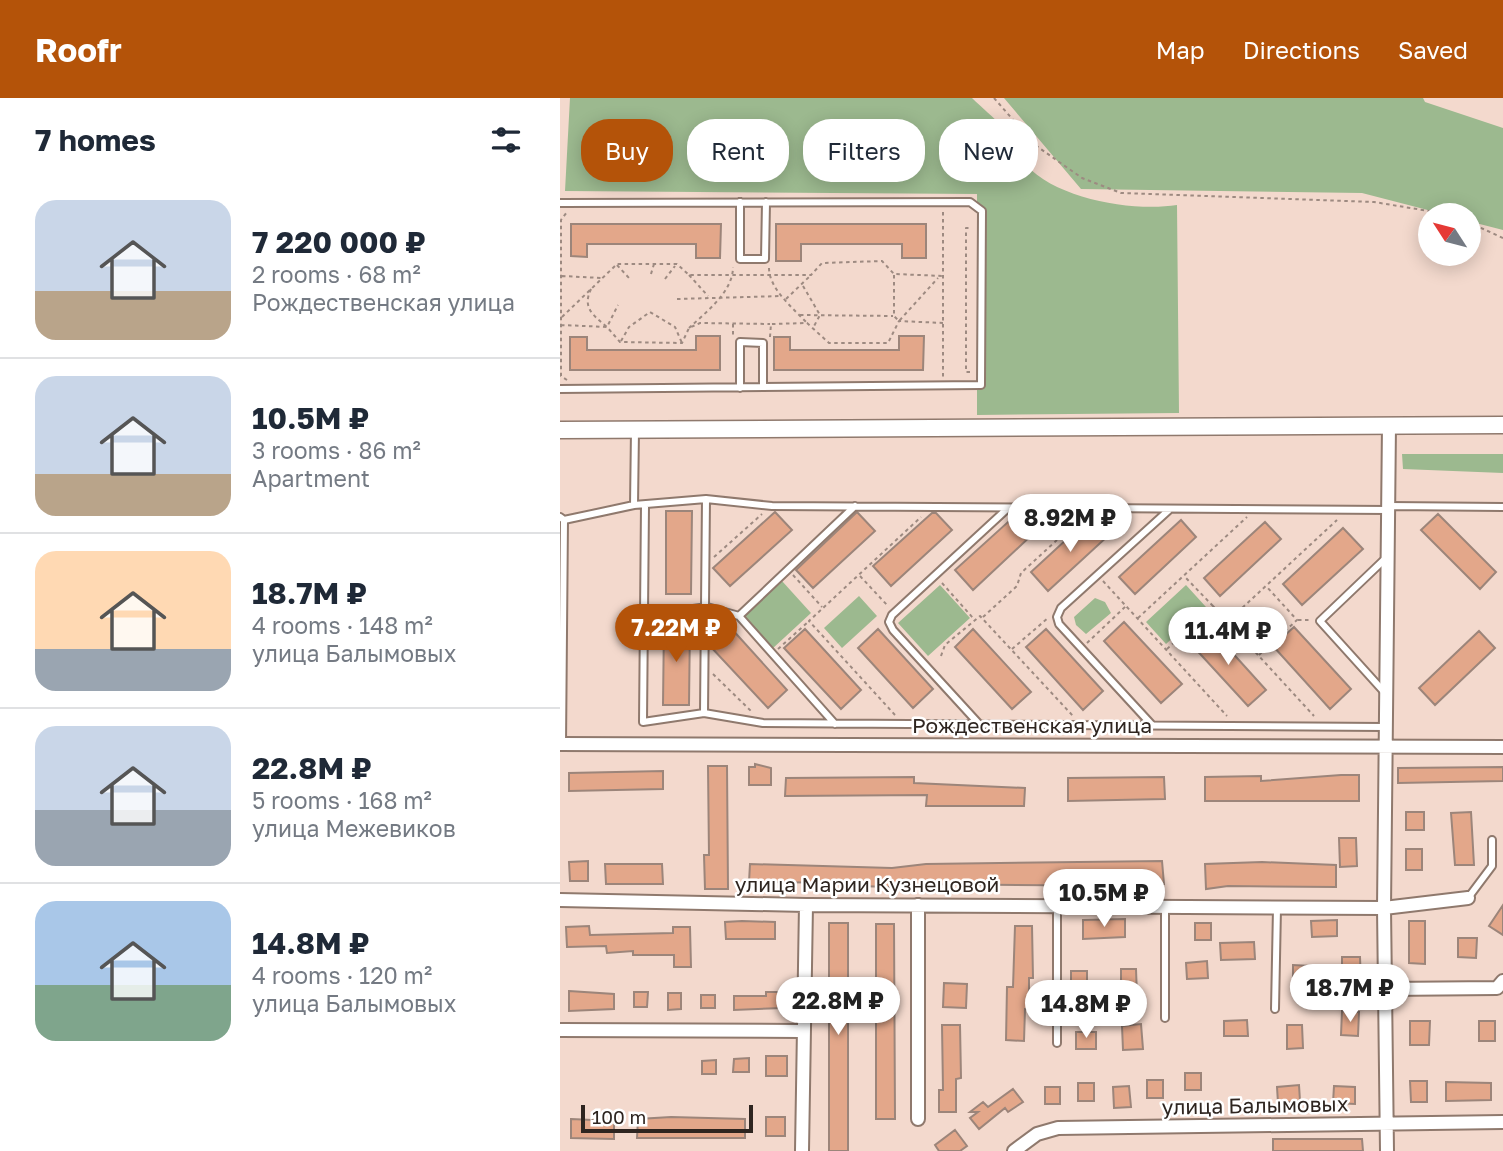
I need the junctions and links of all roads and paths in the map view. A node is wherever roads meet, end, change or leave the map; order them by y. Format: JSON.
{"nodes":[{"id":1,"x":994,"y":98,"type":"edge"},
{"id":2,"x":740,"y":202,"type":"junction"},
{"id":3,"x":766,"y":202,"type":"junction"},
{"id":4,"x":942,"y":202,"type":"junction"},
{"id":5,"x":560,"y":203,"type":"edge"},
{"id":6,"x":569,"y":209,"type":"dead end"},
{"id":7,"x":1418,"y":209,"type":"edge"},
{"id":8,"x":973,"y":228,"type":"dead end"},
{"id":9,"x":1481,"y":228,"type":"edge"},
{"id":10,"x":1503,"y":238,"type":"edge"},
{"id":11,"x":654,"y":262,"type":"junction"},
{"id":12,"x":733,"y":263,"type":"dead end"},
{"id":13,"x":617,"y":264,"type":"junction"},
{"id":14,"x":677,"y":264,"type":"junction"},
{"id":15,"x":769,"y":264,"type":"dead end"},
{"id":16,"x":651,"y":274,"type":"dead end"},
{"id":17,"x":894,"y":274,"type":"junction"},
{"id":18,"x":689,"y":275,"type":"junction"},
{"id":19,"x":733,"y":275,"type":"junction"},
{"id":20,"x":811,"y":275,"type":"junction"},
{"id":21,"x":561,"y":276,"type":"edge"},
{"id":22,"x":769,"y":276,"type":"junction"},
{"id":23,"x":944,"y":276,"type":"junction"},
{"id":24,"x":938,"y":277,"type":"junction"},
{"id":25,"x":603,"y":278,"type":"junction"},
{"id":26,"x":629,"y":278,"type":"dead end"},
{"id":27,"x":666,"y":279,"type":"dead end"},
{"id":28,"x":803,"y":285,"type":"junction"},
{"id":29,"x":591,"y":289,"type":"junction"},
{"id":30,"x":709,"y":296,"type":"junction"},
{"id":31,"x":722,"y":296,"type":"junction"},
{"id":32,"x":782,"y":296,"type":"junction"},
{"id":33,"x":677,"y":299,"type":"dead end"},
{"id":34,"x":786,"y":300,"type":"junction"},
{"id":35,"x":618,"y":305,"type":"dead end"},
{"id":36,"x":800,"y":315,"type":"junction"},
{"id":37,"x":820,"y":315,"type":"junction"},
{"id":38,"x":894,"y":316,"type":"junction"},
{"id":39,"x":561,"y":318,"type":"edge"},
{"id":40,"x":899,"y":321,"type":"junction"},
{"id":41,"x":807,"y":323,"type":"junction"},
{"id":42,"x":943,"y":323,"type":"junction"},
{"id":43,"x":733,"y":324,"type":"junction"},
{"id":44,"x":771,"y":324,"type":"junction"},
{"id":45,"x":561,"y":325,"type":"edge"},
{"id":46,"x":607,"y":327,"type":"junction"},
{"id":47,"x":689,"y":328,"type":"junction"},
{"id":48,"x":813,"y":328,"type":"junction"},
{"id":49,"x":733,"y":336,"type":"dead end"},
{"id":50,"x":770,"y":337,"type":"dead end"},
{"id":51,"x":620,"y":342,"type":"junction"},
{"id":52,"x":682,"y":343,"type":"junction"},
{"id":53,"x":973,"y":378,"type":"dead end"},
{"id":54,"x":568,"y":381,"type":"dead end"},
{"id":55,"x":943,"y":386,"type":"junction"},
{"id":56,"x":740,"y":387,"type":"junction"},
{"id":57,"x":763,"y":387,"type":"junction"},
{"id":58,"x":560,"y":389,"type":"edge"},
{"id":59,"x":1390,"y":425,"type":"junction"},
{"id":60,"x":1503,"y":425,"type":"edge"},
{"id":61,"x":635,"y":429,"type":"junction"},
{"id":62,"x":560,"y":430,"type":"edge"},
{"id":63,"x":706,"y":499,"type":"junction"},
{"id":64,"x":634,"y":505,"type":"junction"},
{"id":65,"x":645,"y":505,"type":"junction"},
{"id":66,"x":772,"y":506,"type":"junction"},
{"id":67,"x":855,"y":506,"type":"junction"},
{"id":68,"x":933,"y":507,"type":"junction"},
{"id":69,"x":1503,"y":507,"type":"edge"},
{"id":70,"x":1009,"y":508,"type":"junction"},
{"id":71,"x":1092,"y":508,"type":"junction"},
{"id":72,"x":1389,"y":508,"type":"junction"},
{"id":73,"x":1170,"y":509,"type":"junction"},
{"id":74,"x":1256,"y":509,"type":"junction"},
{"id":75,"x":1348,"y":510,"type":"junction"},
{"id":76,"x":562,"y":519,"type":"edge"},
{"id":77,"x":1388,"y":556,"type":"junction"},
{"id":78,"x":705,"y":565,"type":"junction"},
{"id":79,"x":787,"y":569,"type":"junction"},
{"id":80,"x":859,"y":575,"type":"junction"},
{"id":81,"x":1097,"y":575,"type":"junction"},
{"id":82,"x":1184,"y":575,"type":"junction"},
{"id":83,"x":935,"y":576,"type":"junction"},
{"id":84,"x":1266,"y":586,"type":"junction"},
{"id":85,"x":1126,"y":606,"type":"junction"},
{"id":86,"x":1213,"y":606,"type":"junction"},
{"id":87,"x":707,"y":607,"type":"junction"},
{"id":88,"x":823,"y":608,"type":"junction"},
{"id":89,"x":894,"y":614,"type":"junction"},
{"id":90,"x":644,"y":615,"type":"junction"},
{"id":91,"x":738,"y":616,"type":"junction"},
{"id":92,"x":1057,"y":617,"type":"junction"},
{"id":93,"x":982,"y":618,"type":"junction"},
{"id":94,"x":974,"y":619,"type":"junction"},
{"id":95,"x":1138,"y":619,"type":"junction"},
{"id":96,"x":1297,"y":620,"type":"junction"},
{"id":97,"x":809,"y":621,"type":"junction"},
{"id":98,"x":1320,"y":621,"type":"junction"},
{"id":99,"x":1227,"y":622,"type":"junction"},
{"id":100,"x":1081,"y":648,"type":"junction"},
{"id":101,"x":1012,"y":649,"type":"junction"},
{"id":102,"x":1166,"y":649,"type":"junction"},
{"id":103,"x":772,"y":655,"type":"junction"},
{"id":104,"x":941,"y":656,"type":"dead end"},
{"id":105,"x":1259,"y":656,"type":"junction"},
{"id":106,"x":704,"y":666,"type":"junction"},
{"id":107,"x":1387,"y":695,"type":"junction"},
{"id":108,"x":561,"y":705,"type":"edge"},
{"id":109,"x":704,"y":713,"type":"junction"},
{"id":110,"x":763,"y":723,"type":"junction"},
{"id":111,"x":835,"y":723,"type":"junction"},
{"id":112,"x":903,"y":724,"type":"junction"},
{"id":113,"x":979,"y":724,"type":"junction"},
{"id":114,"x":1081,"y":725,"type":"junction"},
{"id":115,"x":1152,"y":726,"type":"junction"},
{"id":116,"x":1237,"y":726,"type":"junction"},
{"id":117,"x":1324,"y":727,"type":"junction"},
{"id":118,"x":1387,"y":727,"type":"junction"},
{"id":119,"x":561,"y":744,"type":"edge"},
{"id":120,"x":1387,"y":746,"type":"junction"},
{"id":121,"x":1503,"y":747,"type":"edge"},
{"id":122,"x":1492,"y":840,"type":"dead end"},
{"id":123,"x":1468,"y":898,"type":"joint"},
{"id":124,"x":560,"y":900,"type":"edge"},
{"id":125,"x":806,"y":905,"type":"junction"},
{"id":126,"x":918,"y":905,"type":"junction"},
{"id":127,"x":1057,"y":906,"type":"junction"},
{"id":128,"x":1165,"y":907,"type":"junction"},
{"id":129,"x":1277,"y":908,"type":"junction"},
{"id":130,"x":1384,"y":908,"type":"junction"},
{"id":131,"x":1503,"y":981,"type":"edge"},
{"id":132,"x":1386,"y":989,"type":"junction"},
{"id":133,"x":1275,"y":1009,"type":"dead end"},
{"id":134,"x":1165,"y":1018,"type":"dead end"},
{"id":135,"x":560,"y":1030,"type":"edge"},
{"id":136,"x":802,"y":1031,"type":"junction"},
{"id":137,"x":1057,"y":1043,"type":"dead end"},
{"id":138,"x":918,"y":1119,"type":"dead end"},
{"id":139,"x":1503,"y":1122,"type":"edge"},
{"id":140,"x":1386,"y":1124,"type":"junction"},
{"id":141,"x":802,"y":1151,"type":"edge"},
{"id":142,"x":1014,"y":1151,"type":"edge"},
{"id":143,"x":1387,"y":1151,"type":"edge"}],
"edges":[{"from":1,"to":7,"type":"path"},
{"from":2,"to":3,"type":"lane"},
{"from":2,"to":3,"type":"lane"},
{"from":2,"to":5,"type":"lane"},
{"from":3,"to":4,"type":"lane"},
{"from":4,"to":23,"type":"path"},
{"from":4,"to":55,"type":"lane"},
{"from":6,"to":21,"type":"path"},
{"from":8,"to":53,"type":"path"},
{"from":9,"to":10,"type":"path"},
{"from":11,"to":13,"type":"path"},
{"from":11,"to":14,"type":"path"},
{"from":11,"to":16,"type":"path"},
{"from":12,"to":19,"type":"path"},
{"from":13,"to":25,"type":"path"},
{"from":13,"to":26,"type":"path"},
{"from":14,"to":18,"type":"path"},
{"from":14,"to":27,"type":"path"},
{"from":15,"to":22,"type":"path"},
{"from":17,"to":20,"type":"path"},
{"from":17,"to":24,"type":"path"},
{"from":17,"to":38,"type":"path"},
{"from":18,"to":19,"type":"path"},
{"from":18,"to":30,"type":"path"},
{"from":19,"to":22,"type":"path"},
{"from":19,"to":31,"type":"path"},
{"from":20,"to":22,"type":"path"},
{"from":20,"to":28,"type":"path"},
{"from":21,"to":25,"type":"path"},
{"from":21,"to":39,"type":"path"},
{"from":22,"to":32,"type":"path"},
{"from":23,"to":24,"type":"path"},
{"from":23,"to":42,"type":"path"},
{"from":24,"to":40,"type":"path"},
{"from":25,"to":29,"type":"path"},
{"from":28,"to":34,"type":"path"},
{"from":28,"to":37,"type":"path"},
{"from":29,"to":39,"type":"path"},
{"from":29,"to":46,"type":"path"},
{"from":30,"to":31,"type":"path"},
{"from":30,"to":33,"type":"path"},
{"from":31,"to":32,"type":"path"},
{"from":31,"to":47,"type":"path"},
{"from":32,"to":34,"type":"path"},
{"from":34,"to":36,"type":"path"},
{"from":35,"to":46,"type":"path"},
{"from":36,"to":37,"type":"path"},
{"from":36,"to":41,"type":"path"},
{"from":37,"to":38,"type":"path"},
{"from":37,"to":48,"type":"path"},
{"from":38,"to":40,"type":"path"},
{"from":39,"to":45,"type":"path"},
{"from":40,"to":42,"type":"path"},
{"from":40,"to":48,"type":"path"},
{"from":41,"to":44,"type":"path"},
{"from":41,"to":48,"type":"path"},
{"from":42,"to":55,"type":"path"},
{"from":43,"to":44,"type":"path"},
{"from":43,"to":47,"type":"path"},
{"from":43,"to":49,"type":"path"},
{"from":44,"to":50,"type":"path"},
{"from":45,"to":46,"type":"path"},
{"from":45,"to":54,"type":"path"},
{"from":46,"to":51,"type":"path"},
{"from":47,"to":52,"type":"path"},
{"from":51,"to":52,"type":"path"},
{"from":51,"to":52,"type":"path"},
{"from":55,"to":57,"type":"lane"},
{"from":56,"to":57,"type":"lane"},
{"from":56,"to":57,"type":"lane"},
{"from":56,"to":58,"type":"lane"},
{"from":59,"to":60,"type":"street"},
{"from":59,"to":61,"type":"street"},
{"from":59,"to":72,"type":"street"},
{"from":61,"to":62,"type":"street"},
{"from":61,"to":64,"type":"lane"},
{"from":63,"to":65,"type":"lane"},
{"from":63,"to":66,"type":"lane"},
{"from":63,"to":78,"type":"lane"},
{"from":64,"to":65,"type":"lane"},
{"from":64,"to":76,"type":"lane"},
{"from":65,"to":90,"type":"lane"},
{"from":66,"to":67,"type":"lane"},
{"from":66,"to":78,"type":"path"},
{"from":67,"to":68,"type":"lane"},
{"from":67,"to":79,"type":"lane"},
{"from":68,"to":70,"type":"lane"},
{"from":68,"to":80,"type":"path"},
{"from":69,"to":72,"type":"lane"},
{"from":70,"to":71,"type":"lane"},
{"from":70,"to":83,"type":"lane"},
{"from":71,"to":73,"type":"lane"},
{"from":71,"to":93,"type":"path"},
{"from":72,"to":75,"type":"lane"},
{"from":72,"to":77,"type":"street"},
{"from":73,"to":74,"type":"lane"},
{"from":73,"to":81,"type":"lane"},
{"from":74,"to":75,"type":"lane"},
{"from":74,"to":82,"type":"path"},
{"from":75,"to":84,"type":"path"},
{"from":76,"to":108,"type":"lane"},
{"from":77,"to":98,"type":"lane"},
{"from":77,"to":107,"type":"street"},
{"from":78,"to":87,"type":"lane"},
{"from":79,"to":88,"type":"path"},
{"from":79,"to":91,"type":"lane"},
{"from":80,"to":88,"type":"path"},
{"from":80,"to":89,"type":"path"},
{"from":81,"to":85,"type":"path"},
{"from":81,"to":92,"type":"lane"},
{"from":82,"to":86,"type":"path"},
{"from":82,"to":95,"type":"path"},
{"from":83,"to":89,"type":"lane"},
{"from":83,"to":94,"type":"path"},
{"from":84,"to":96,"type":"path"},
{"from":84,"to":99,"type":"path"},
{"from":85,"to":95,"type":"path"},
{"from":85,"to":100,"type":"path"},
{"from":86,"to":99,"type":"path"},
{"from":86,"to":102,"type":"path"},
{"from":87,"to":90,"type":"lane"},
{"from":87,"to":91,"type":"lane"},
{"from":87,"to":106,"type":"lane"},
{"from":88,"to":97,"type":"path"},
{"from":89,"to":113,"type":"lane"},
{"from":90,"to":109,"type":"lane"},
{"from":91,"to":103,"type":"lane"},
{"from":92,"to":100,"type":"lane"},
{"from":92,"to":101,"type":"path"},
{"from":93,"to":94,"type":"path"},
{"from":93,"to":101,"type":"path"},
{"from":94,"to":104,"type":"path"},
{"from":95,"to":102,"type":"path"},
{"from":96,"to":98,"type":"path"},
{"from":96,"to":105,"type":"path"},
{"from":97,"to":103,"type":"path"},
{"from":97,"to":112,"type":"path"},
{"from":98,"to":107,"type":"lane"},
{"from":99,"to":105,"type":"path"},
{"from":100,"to":115,"type":"lane"},
{"from":101,"to":114,"type":"path"},
{"from":102,"to":116,"type":"path"},
{"from":103,"to":111,"type":"lane"},
{"from":105,"to":117,"type":"path"},
{"from":106,"to":109,"type":"lane"},
{"from":106,"to":110,"type":"path"},
{"from":107,"to":118,"type":"street"},
{"from":108,"to":119,"type":"lane"},
{"from":109,"to":110,"type":"lane"},
{"from":110,"to":111,"type":"lane"},
{"from":111,"to":112,"type":"lane"},
{"from":112,"to":113,"type":"lane"},
{"from":113,"to":114,"type":"lane"},
{"from":114,"to":115,"type":"lane"},
{"from":115,"to":116,"type":"lane"},
{"from":116,"to":117,"type":"lane"},
{"from":117,"to":118,"type":"lane"},
{"from":118,"to":120,"type":"street"},
{"from":119,"to":120,"type":"street","name":"Рождественская улица"},
{"from":120,"to":121,"type":"street","name":"Рождественская улица"},
{"from":120,"to":130,"type":"street"},
{"from":122,"to":123,"type":"lane"},
{"from":123,"to":130,"type":"street","name":"улица Марии Кузнецовой"},
{"from":124,"to":125,"type":"street","name":"улица Марии Кузнецовой"},
{"from":125,"to":126,"type":"street","name":"улица Марии Кузнецовой"},
{"from":125,"to":136,"type":"street"},
{"from":126,"to":127,"type":"street","name":"улица Марии Кузнецовой"},
{"from":126,"to":138,"type":"street"},
{"from":127,"to":128,"type":"street","name":"улица Марии Кузнецовой"},
{"from":127,"to":137,"type":"lane"},
{"from":128,"to":129,"type":"street","name":"улица Марии Кузнецовой"},
{"from":128,"to":134,"type":"lane"},
{"from":129,"to":130,"type":"street","name":"улица Марии Кузнецовой"},
{"from":129,"to":133,"type":"lane"},
{"from":130,"to":132,"type":"street"},
{"from":131,"to":132,"type":"street"},
{"from":132,"to":140,"type":"street"},
{"from":135,"to":136,"type":"street"},
{"from":136,"to":141,"type":"street"},
{"from":139,"to":140,"type":"street","name":"улица Балымовых"},
{"from":140,"to":142,"type":"street","name":"улица Балымовых"},
{"from":140,"to":143,"type":"street"}]}
